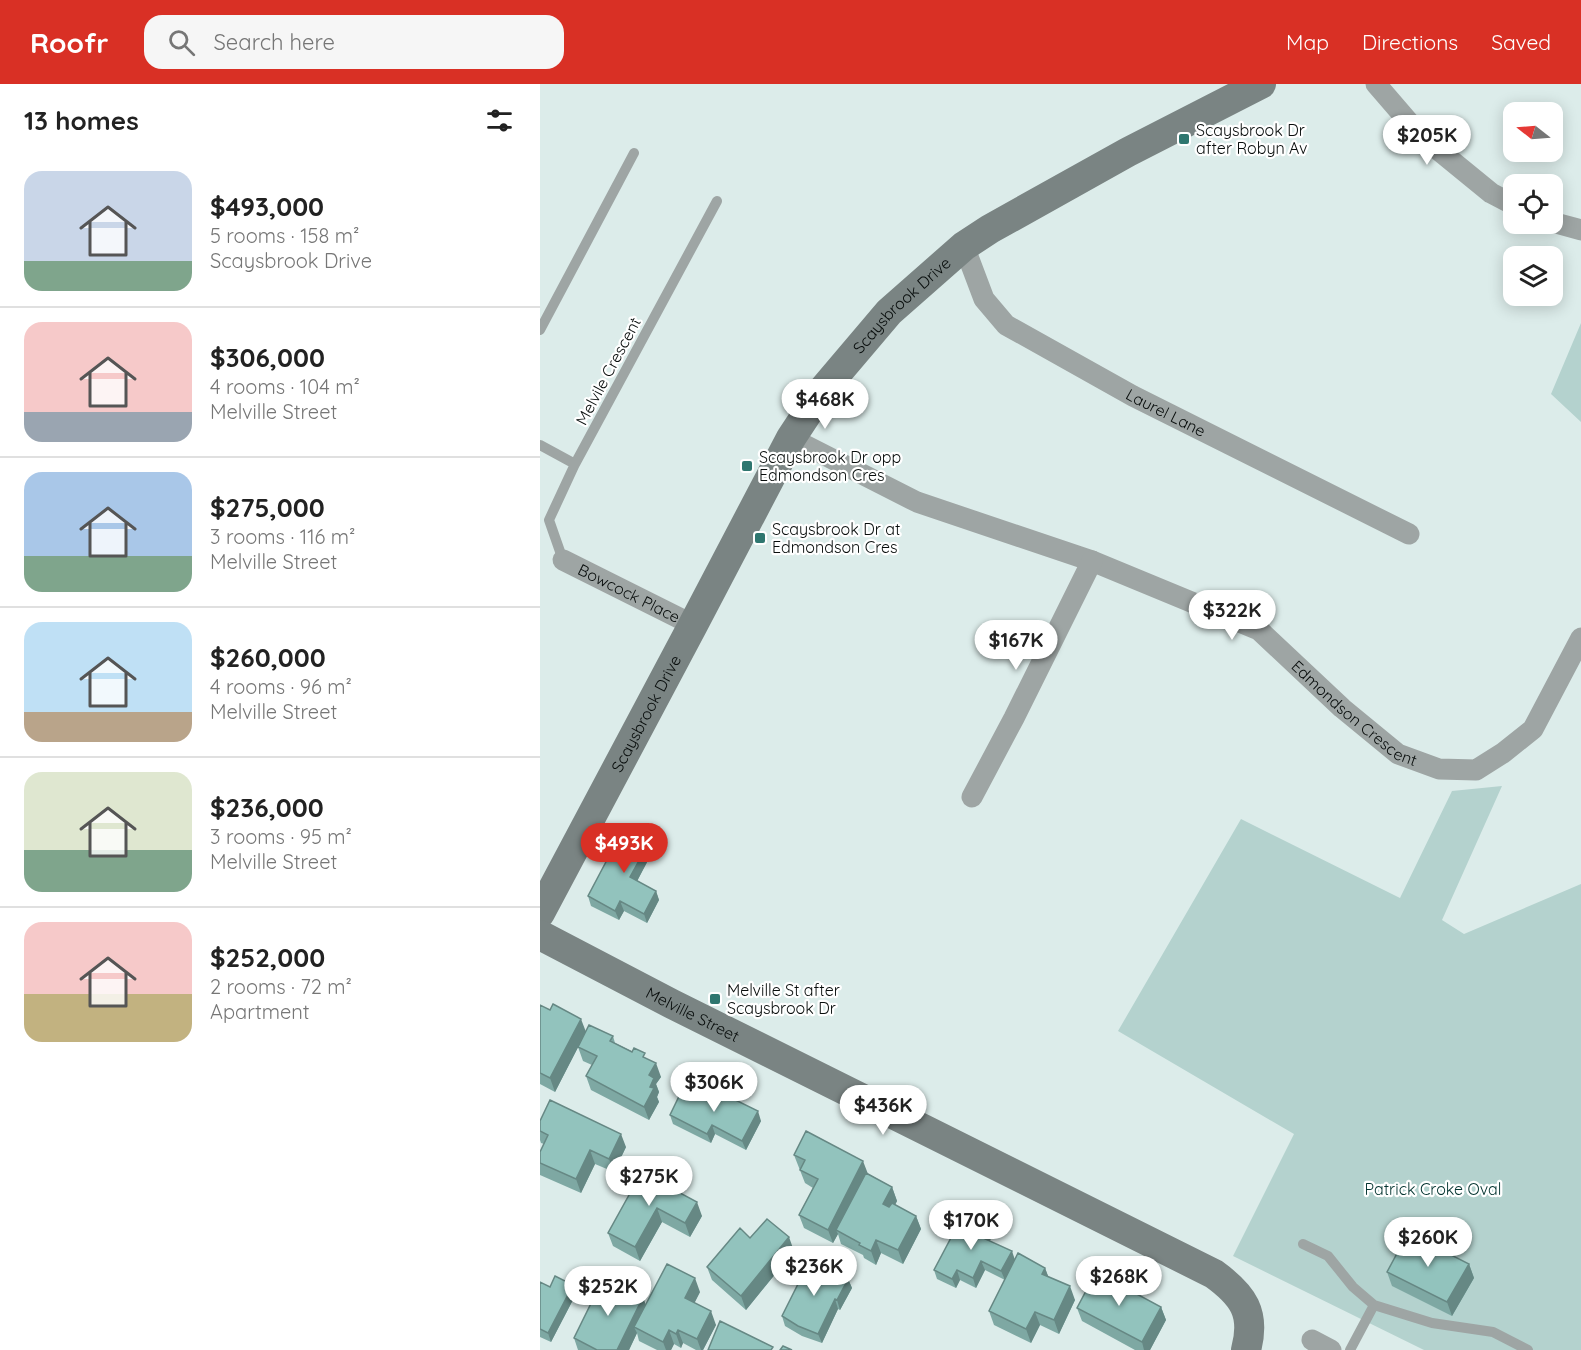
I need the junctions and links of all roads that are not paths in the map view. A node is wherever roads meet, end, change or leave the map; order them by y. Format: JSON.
{"nodes":[{"id":1,"x":1261,"y":84,"type":"edge"},
{"id":2,"x":1376,"y":84,"type":"edge"},
{"id":3,"x":634,"y":153,"type":"dead end"},
{"id":4,"x":1503,"y":199,"type":"edge"},
{"id":5,"x":717,"y":201,"type":"dead end"},
{"id":6,"x":1563,"y":225,"type":"edge"},
{"id":7,"x":1581,"y":230,"type":"edge"},
{"id":8,"x":964,"y":246,"type":"junction"},
{"id":9,"x":540,"y":330,"type":"edge"},
{"id":10,"x":791,"y":438,"type":"junction"},
{"id":11,"x":540,"y":446,"type":"edge"},
{"id":12,"x":575,"y":464,"type":"junction"},
{"id":13,"x":1409,"y":534,"type":"dead end"},
{"id":14,"x":563,"y":560,"type":"joint"},
{"id":15,"x":1092,"y":561,"type":"junction"},
{"id":16,"x":693,"y":625,"type":"junction"},
{"id":17,"x":1581,"y":638,"type":"edge"},
{"id":18,"x":972,"y":797,"type":"dead end"},
{"id":19,"x":540,"y":913,"type":"edge"},
{"id":20,"x":540,"y":935,"type":"edge"},
{"id":21,"x":1303,"y":1244,"type":"dead end"},
{"id":22,"x":1374,"y":1305,"type":"junction"},
{"id":23,"x":1312,"y":1340,"type":"dead end"},
{"id":24,"x":1246,"y":1350,"type":"edge"},
{"id":25,"x":1331,"y":1350,"type":"edge"},
{"id":26,"x":1350,"y":1350,"type":"edge"},
{"id":27,"x":1528,"y":1350,"type":"edge"}],
"edges":[{"from":1,"to":8,"type":"street","name":"Scaysbrook Drive"},
{"from":2,"to":4,"type":"street"},
{"from":3,"to":9,"type":"lane"},
{"from":5,"to":12,"type":"lane","name":"Melvile Crescent"},
{"from":6,"to":7,"type":"street"},
{"from":8,"to":10,"type":"street","name":"Scaysbrook Drive"},
{"from":8,"to":13,"type":"street","name":"Laurel Lane"},
{"from":10,"to":15,"type":"street","name":"Edmondson Crescent"},
{"from":10,"to":16,"type":"street","name":"Scaysbrook Drive"},
{"from":11,"to":12,"type":"lane"},
{"from":12,"to":14,"type":"lane","name":"Melvile Crescent"},
{"from":14,"to":16,"type":"street","name":"Bowcock Place"},
{"from":15,"to":17,"type":"street","name":"Edmondson Crescent"},
{"from":15,"to":18,"type":"street"},
{"from":16,"to":19,"type":"street","name":"Scaysbrook Drive"},
{"from":20,"to":24,"type":"street","name":"Melville Street"},
{"from":21,"to":22,"type":"lane"},
{"from":22,"to":26,"type":"lane"},
{"from":22,"to":27,"type":"lane"},
{"from":23,"to":25,"type":"street"}]}
